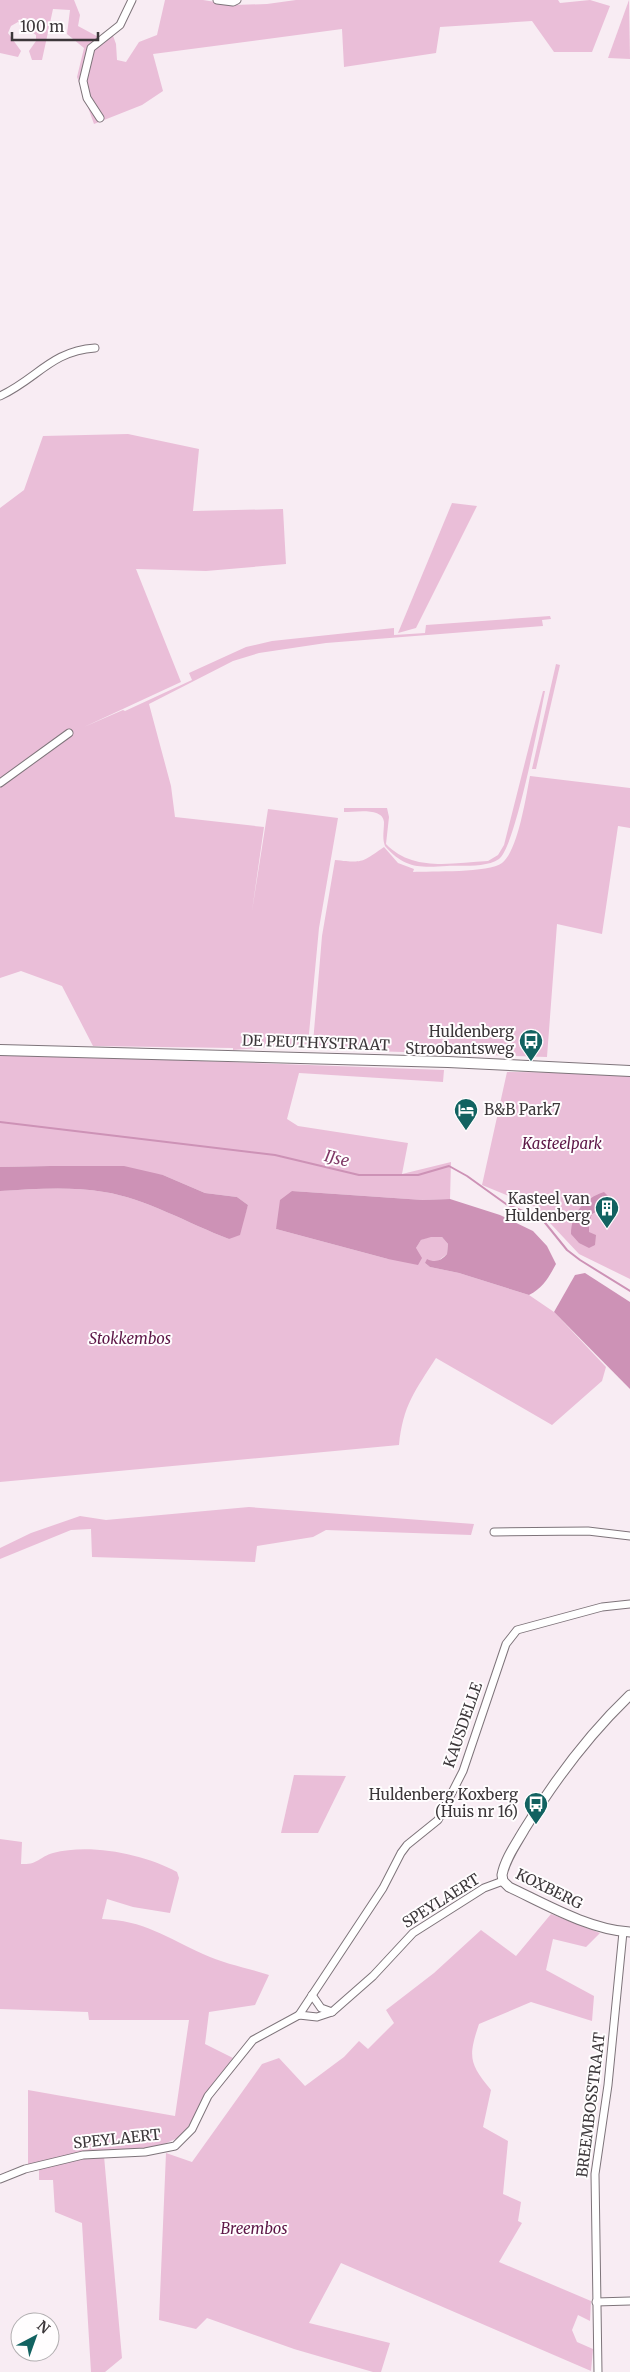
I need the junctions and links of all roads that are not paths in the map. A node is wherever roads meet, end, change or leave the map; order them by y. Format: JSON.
{"nodes":[{"id":1,"x":132,"y":0,"type":"edge"},
{"id":2,"x":217,"y":0,"type":"edge"},
{"id":3,"x":238,"y":0,"type":"edge"},
{"id":4,"x":100,"y":118,"type":"dead end"},
{"id":5,"x":96,"y":348,"type":"dead end"},
{"id":6,"x":0,"y":396,"type":"edge"},
{"id":7,"x":69,"y":733,"type":"dead end"},
{"id":8,"x":0,"y":783,"type":"edge"},
{"id":9,"x":0,"y":1050,"type":"edge"},
{"id":10,"x":630,"y":1071,"type":"edge"},
{"id":11,"x":494,"y":1532,"type":"dead end"},
{"id":12,"x":630,"y":1536,"type":"edge"},
{"id":13,"x":630,"y":1604,"type":"edge"},
{"id":14,"x":630,"y":1695,"type":"edge"},
{"id":15,"x":503,"y":1881,"type":"junction"},
{"id":16,"x":627,"y":1932,"type":"edge"},
{"id":17,"x":312,"y":1995,"type":"junction"},
{"id":18,"x":332,"y":2012,"type":"junction"},
{"id":19,"x":299,"y":2015,"type":"junction"},
{"id":20,"x":0,"y":2179,"type":"edge"},
{"id":21,"x":630,"y":2301,"type":"edge"},
{"id":22,"x":596,"y":2302,"type":"junction"},
{"id":23,"x":598,"y":2372,"type":"edge"}],
"edges":[{"from":1,"to":4,"type":"street"},
{"from":2,"to":3,"type":"street"},
{"from":5,"to":6,"type":"street"},
{"from":7,"to":8,"type":"street"},
{"from":9,"to":10,"type":"main road","name":"DE PEUTHYSTRAAT"},
{"from":11,"to":12,"type":"street"},
{"from":13,"to":17,"type":"street","name":"KAUSDELLE"},
{"from":14,"to":15,"type":"street","name":"KOXBERG"},
{"from":15,"to":16,"type":"street","name":"KOXBERG"},
{"from":15,"to":18,"type":"street","name":"SPEYLAERT"},
{"from":16,"to":22,"type":"street","name":"BREEMBOSSTRAAT"},
{"from":17,"to":18,"type":"street"},
{"from":17,"to":19,"type":"street"},
{"from":18,"to":19,"type":"street","name":"SPEYLAERT"},
{"from":19,"to":20,"type":"street","name":"SPEYLAERT"},
{"from":21,"to":22,"type":"street"},
{"from":22,"to":23,"type":"street","name":"BREEMBOSSTRAAT"}]}
